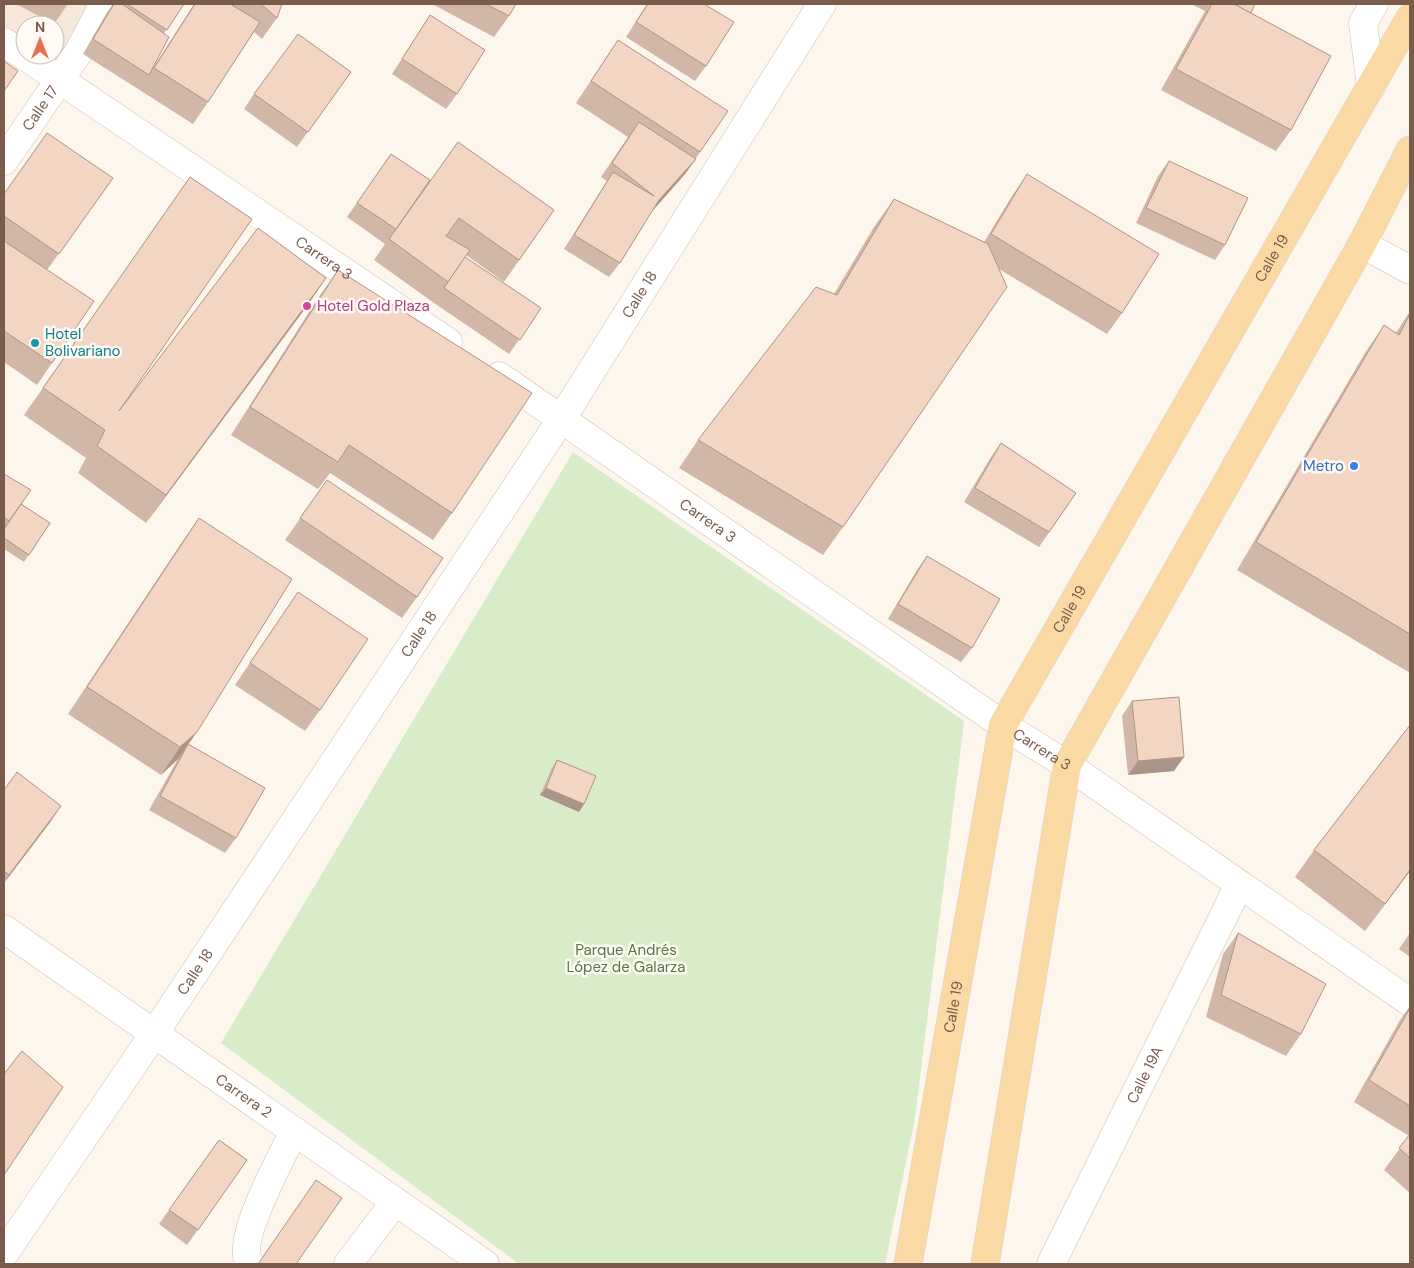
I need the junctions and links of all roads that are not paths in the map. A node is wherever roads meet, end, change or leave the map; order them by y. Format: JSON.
{"nodes":[{"id":1,"x":104,"y":4,"type":"edge"},
{"id":2,"x":822,"y":4,"type":"edge"},
{"id":3,"x":1374,"y":4,"type":"edge"},
{"id":4,"x":1410,"y":18,"type":"edge"},
{"id":5,"x":4,"y":42,"type":"edge"},
{"id":6,"x":58,"y":79,"type":"junction"},
{"id":7,"x":1370,"y":87,"type":"junction"},
{"id":8,"x":1410,"y":150,"type":"edge"},
{"id":9,"x":4,"y":161,"type":"edge"},
{"id":10,"x":1362,"y":244,"type":"junction"},
{"id":11,"x":1410,"y":270,"type":"edge"},
{"id":12,"x":562,"y":418,"type":"junction"},
{"id":13,"x":1003,"y":725,"type":"junction"},
{"id":14,"x":1067,"y":766,"type":"junction"},
{"id":15,"x":1239,"y":885,"type":"junction"},
{"id":16,"x":4,"y":929,"type":"edge"},
{"id":17,"x":1410,"y":1002,"type":"edge"},
{"id":18,"x":154,"y":1034,"type":"junction"},
{"id":19,"x":294,"y":1131,"type":"junction"},
{"id":20,"x":395,"y":1202,"type":"junction"},
{"id":21,"x":4,"y":1254,"type":"edge"},
{"id":22,"x":250,"y":1264,"type":"edge"},
{"id":23,"x":348,"y":1264,"type":"edge"},
{"id":24,"x":485,"y":1264,"type":"edge"},
{"id":25,"x":908,"y":1264,"type":"edge"},
{"id":26,"x":985,"y":1264,"type":"edge"},
{"id":27,"x":1051,"y":1264,"type":"edge"}],
"edges":[{"from":1,"to":6,"type":"street","name":"Calle 17"},
{"from":2,"to":12,"type":"street","name":"Calle 18"},
{"from":3,"to":7,"type":"street"},
{"from":4,"to":7,"type":"main road","name":"Calle 19"},
{"from":5,"to":6,"type":"street","name":"Carrera 3"},
{"from":6,"to":9,"type":"street","name":"Calle 17"},
{"from":6,"to":12,"type":"street","name":"Carrera 3"},
{"from":7,"to":13,"type":"main road","name":"Calle 19"},
{"from":8,"to":10,"type":"main road"},
{"from":10,"to":11,"type":"street"},
{"from":10,"to":14,"type":"main road"},
{"from":12,"to":13,"type":"street","name":"Carrera 3"},
{"from":12,"to":18,"type":"street","name":"Calle 18"},
{"from":13,"to":14,"type":"street","name":"Carrera 3"},
{"from":13,"to":25,"type":"main road","name":"Calle 19"},
{"from":14,"to":15,"type":"street","name":"Carrera 3"},
{"from":14,"to":26,"type":"main road"},
{"from":15,"to":17,"type":"street","name":"Carrera 3"},
{"from":15,"to":27,"type":"street","name":"Calle 19A"},
{"from":16,"to":18,"type":"street","name":"Carrera 2"},
{"from":18,"to":19,"type":"street","name":"Carrera 2"},
{"from":18,"to":21,"type":"street","name":"Calle 18"},
{"from":19,"to":20,"type":"street","name":"Carrera 2"},
{"from":19,"to":22,"type":"street"},
{"from":20,"to":23,"type":"street"},
{"from":20,"to":24,"type":"street","name":"Carrera 2"}]}
